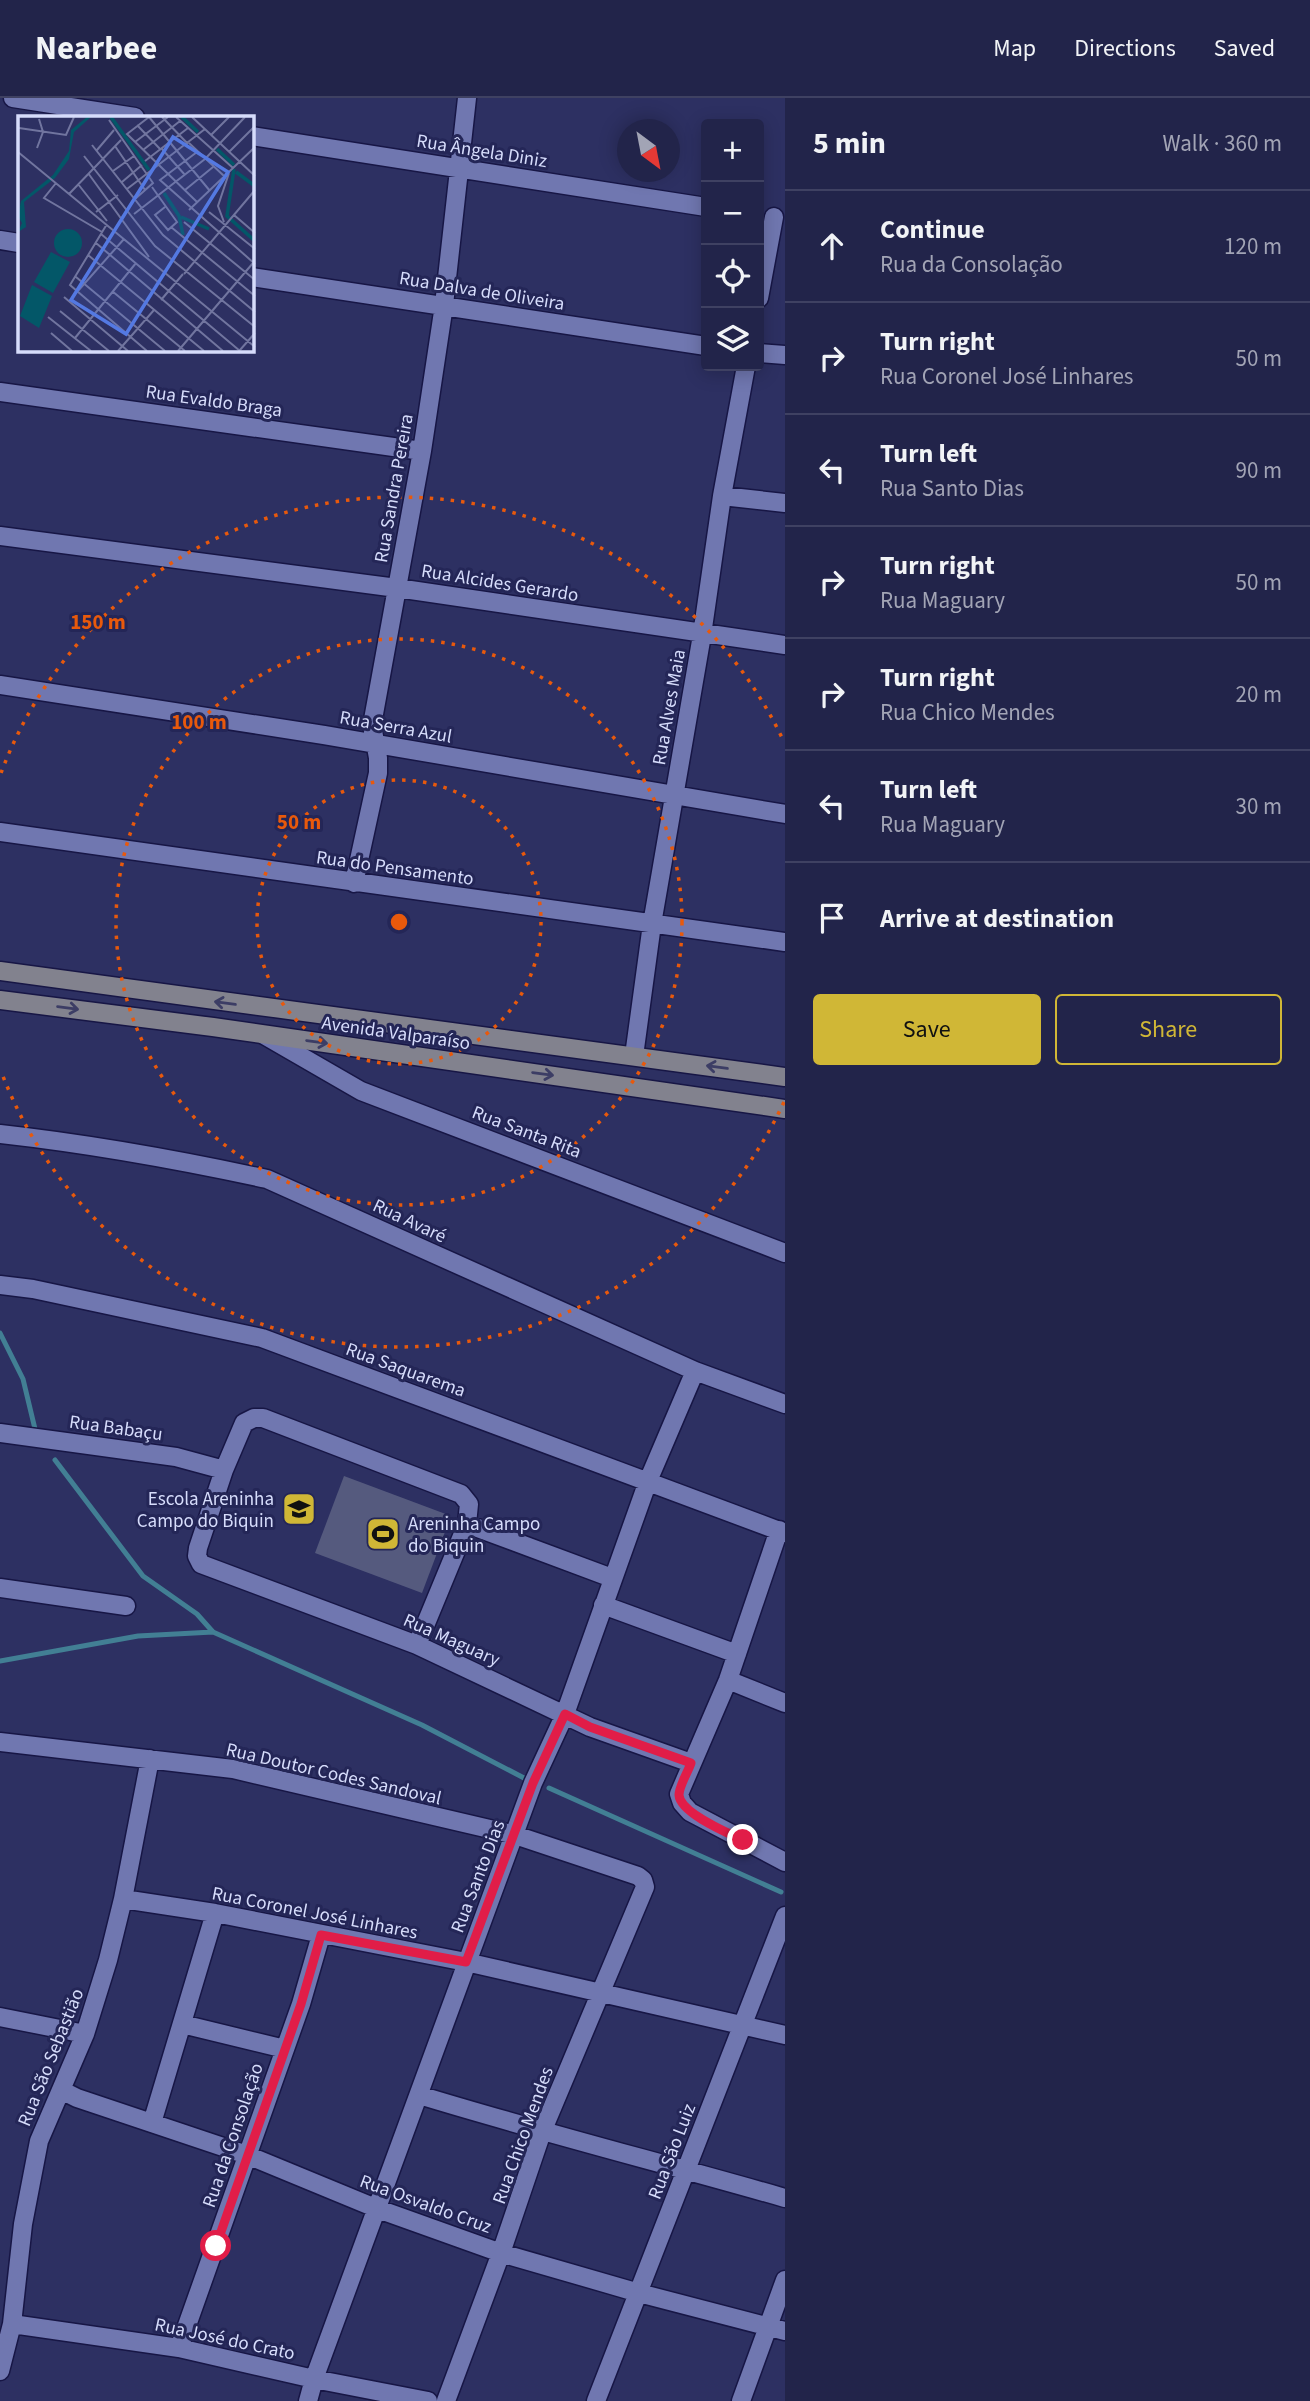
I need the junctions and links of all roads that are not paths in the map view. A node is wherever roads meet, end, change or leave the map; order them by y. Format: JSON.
{"nodes":[{"id":1,"x":13,"y":98,"type":"edge"},
{"id":2,"x":467,"y":98,"type":"edge"},
{"id":3,"x":129,"y":116,"type":"edge"},
{"id":4,"x":254,"y":136,"type":"edge"},
{"id":5,"x":458,"y":168,"type":"junction"},
{"id":6,"x":701,"y":206,"type":"edge"},
{"id":7,"x":773,"y":217,"type":"edge"},
{"id":8,"x":0,"y":240,"type":"edge"},
{"id":9,"x":18,"y":243,"type":"edge"},
{"id":10,"x":764,"y":269,"type":"edge"},
{"id":11,"x":254,"y":277,"type":"edge"},
{"id":12,"x":444,"y":305,"type":"junction"},
{"id":13,"x":701,"y":345,"type":"edge"},
{"id":14,"x":764,"y":354,"type":"edge"},
{"id":15,"x":785,"y":355,"type":"edge"},
{"id":16,"x":745,"y":371,"type":"edge"},
{"id":17,"x":0,"y":392,"type":"edge"},
{"id":18,"x":422,"y":451,"type":"junction"},
{"id":19,"x":722,"y":496,"type":"junction"},
{"id":20,"x":785,"y":503,"type":"edge"},
{"id":21,"x":0,"y":536,"type":"edge"},
{"id":22,"x":397,"y":588,"type":"junction"},
{"id":23,"x":702,"y":635,"type":"junction"},
{"id":24,"x":785,"y":645,"type":"edge"},
{"id":25,"x":0,"y":685,"type":"edge"},
{"id":26,"x":375,"y":744,"type":"junction"},
{"id":27,"x":673,"y":796,"type":"junction"},
{"id":28,"x":785,"y":814,"type":"edge"},
{"id":29,"x":0,"y":832,"type":"edge"},
{"id":30,"x":354,"y":883,"type":"junction"},
{"id":31,"x":652,"y":924,"type":"junction"},
{"id":32,"x":785,"y":942,"type":"edge"},
{"id":33,"x":0,"y":971,"type":"edge"},
{"id":34,"x":0,"y":1000,"type":"edge"},
{"id":35,"x":261,"y":1034,"type":"junction"},
{"id":36,"x":634,"y":1056,"type":"junction"},
{"id":37,"x":689,"y":1063,"type":"junction"},
{"id":38,"x":785,"y":1077,"type":"edge"},
{"id":39,"x":685,"y":1095,"type":"junction"},
{"id":40,"x":785,"y":1109,"type":"edge"},
{"id":41,"x":0,"y":1134,"type":"edge"},
{"id":42,"x":785,"y":1252,"type":"edge"},
{"id":43,"x":0,"y":1285,"type":"edge"},
{"id":44,"x":695,"y":1371,"type":"junction"},
{"id":45,"x":785,"y":1404,"type":"edge"},
{"id":46,"x":0,"y":1433,"type":"edge"},
{"id":47,"x":225,"y":1470,"type":"junction"},
{"id":48,"x":648,"y":1481,"type":"junction"},
{"id":49,"x":467,"y":1524,"type":"junction"},
{"id":50,"x":782,"y":1532,"type":"edge"},
{"id":51,"x":612,"y":1578,"type":"junction"},
{"id":52,"x":0,"y":1588,"type":"edge"},
{"id":53,"x":603,"y":1605,"type":"junction"},
{"id":54,"x":126,"y":1606,"type":"dead end"},
{"id":55,"x":417,"y":1645,"type":"junction"},
{"id":56,"x":737,"y":1654,"type":"junction"},
{"id":57,"x":728,"y":1680,"type":"junction"},
{"id":58,"x":785,"y":1703,"type":"edge"},
{"id":59,"x":565,"y":1714,"type":"junction"},
{"id":60,"x":0,"y":1742,"type":"edge"},
{"id":61,"x":150,"y":1759,"type":"junction"},
{"id":62,"x":691,"y":1763,"type":"junction"},
{"id":63,"x":516,"y":1835,"type":"junction"},
{"id":64,"x":785,"y":1862,"type":"edge"},
{"id":65,"x":645,"y":1887,"type":"joint"},
{"id":66,"x":123,"y":1899,"type":"junction"},
{"id":67,"x":215,"y":1913,"type":"junction"},
{"id":68,"x":785,"y":1916,"type":"edge"},
{"id":69,"x":321,"y":1935,"type":"junction"},
{"id":70,"x":466,"y":1962,"type":"junction"},
{"id":71,"x":601,"y":1992,"type":"junction"},
{"id":72,"x":0,"y":2017,"type":"edge"},
{"id":73,"x":182,"y":2024,"type":"junction"},
{"id":74,"x":742,"y":2026,"type":"junction"},
{"id":75,"x":85,"y":2034,"type":"junction"},
{"id":76,"x":785,"y":2035,"type":"edge"},
{"id":77,"x":285,"y":2049,"type":"junction"},
{"id":78,"x":61,"y":2090,"type":"junction"},
{"id":79,"x":419,"y":2095,"type":"junction"},
{"id":80,"x":152,"y":2123,"type":"junction"},
{"id":81,"x":542,"y":2132,"type":"junction"},
{"id":82,"x":247,"y":2155,"type":"junction"},
{"id":83,"x":687,"y":2169,"type":"junction"},
{"id":84,"x":785,"y":2198,"type":"edge"},
{"id":85,"x":378,"y":2209,"type":"junction"},
{"id":86,"x":501,"y":2253,"type":"junction"},
{"id":87,"x":785,"y":2280,"type":"edge"},
{"id":88,"x":639,"y":2293,"type":"junction"},
{"id":89,"x":12,"y":2323,"type":"junction"},
{"id":90,"x":776,"y":2328,"type":"edge"},
{"id":91,"x":179,"y":2348,"type":"junction"},
{"id":92,"x":0,"y":2371,"type":"edge"},
{"id":93,"x":314,"y":2379,"type":"junction"},
{"id":94,"x":309,"y":2401,"type":"edge"},
{"id":95,"x":428,"y":2401,"type":"edge"},
{"id":96,"x":446,"y":2401,"type":"edge"},
{"id":97,"x":596,"y":2401,"type":"edge"},
{"id":98,"x":740,"y":2401,"type":"edge"}],
"edges":[{"from":1,"to":3,"type":"street"},
{"from":2,"to":5,"type":"street","name":"Rua Sandra Pereira"},
{"from":4,"to":5,"type":"street","name":"Rua Ângela Diniz"},
{"from":5,"to":6,"type":"street","name":"Rua Ângela Diniz"},
{"from":5,"to":12,"type":"street","name":"Rua Sandra Pereira"},
{"from":7,"to":10,"type":"street"},
{"from":8,"to":9,"type":"street"},
{"from":11,"to":12,"type":"street","name":"Rua Dalva de Oliveira"},
{"from":12,"to":13,"type":"street","name":"Rua Dalva de Oliveira"},
{"from":12,"to":18,"type":"street","name":"Rua Sandra Pereira"},
{"from":14,"to":15,"type":"street"},
{"from":16,"to":19,"type":"street","name":"Rua Alves Maia"},
{"from":17,"to":18,"type":"street","name":"Rua Evaldo Braga"},
{"from":18,"to":22,"type":"street","name":"Rua Sandra Pereira"},
{"from":19,"to":20,"type":"street"},
{"from":19,"to":23,"type":"street","name":"Rua Alves Maia"},
{"from":21,"to":22,"type":"street","name":"Rua Alcides Gerardo"},
{"from":22,"to":23,"type":"street","name":"Rua Alcides Gerardo"},
{"from":22,"to":26,"type":"street","name":"Rua Sandra Pereira"},
{"from":23,"to":24,"type":"street","name":"Rua Alcides Gerardo"},
{"from":23,"to":27,"type":"street","name":"Rua Alves Maia"},
{"from":25,"to":26,"type":"street","name":"Rua Serra Azul"},
{"from":26,"to":27,"type":"street","name":"Rua Serra Azul"},
{"from":26,"to":30,"type":"street","name":"Rua Sandra Pereira"},
{"from":27,"to":28,"type":"street","name":"Rua Serra Azul"},
{"from":27,"to":31,"type":"street","name":"Rua Alves Maia"},
{"from":29,"to":30,"type":"street","name":"Rua do Pensamento"},
{"from":30,"to":31,"type":"street","name":"Rua do Pensamento"},
{"from":31,"to":32,"type":"street","name":"Rua do Pensamento"},
{"from":31,"to":36,"type":"street","name":"Rua Alves Maia"},
{"from":36,"to":33,"type":"main road","name":"Avenida Valparaíso","one_way":true},
{"from":34,"to":35,"type":"main road","name":"Avenida Valparaíso","one_way":true},
{"from":35,"to":39,"type":"main road","name":"Avenida Valparaíso","one_way":true},
{"from":35,"to":42,"type":"street","name":"Rua Santa Rita"},
{"from":36,"to":37,"type":"main road","name":"Avenida Valparaíso"},
{"from":38,"to":37,"type":"main road","name":"Avenida Valparaíso","one_way":true},
{"from":37,"to":39,"type":"main road"},
{"from":39,"to":40,"type":"main road","name":"Avenida Valparaíso"},
{"from":41,"to":44,"type":"street","name":"Rua Avaré"},
{"from":43,"to":48,"type":"street","name":"Rua Saquarema"},
{"from":44,"to":45,"type":"street","name":"Rua Avaré"},
{"from":44,"to":48,"type":"street","name":"Rua Santo Dias"},
{"from":46,"to":47,"type":"street","name":"Rua Babaçu"},
{"from":47,"to":49,"type":"street"},
{"from":47,"to":55,"type":"street","name":"Rua Maguary"},
{"from":48,"to":50,"type":"street","name":"Rua Saquarema"},
{"from":48,"to":51,"type":"street","name":"Rua Santo Dias"},
{"from":49,"to":51,"type":"street"},
{"from":49,"to":55,"type":"street"},
{"from":50,"to":56,"type":"street"},
{"from":51,"to":53,"type":"street","name":"Rua Santo Dias"},
{"from":52,"to":54,"type":"street"},
{"from":53,"to":56,"type":"street"},
{"from":53,"to":59,"type":"street","name":"Rua Santo Dias"},
{"from":55,"to":59,"type":"street","name":"Rua Maguary"},
{"from":56,"to":57,"type":"street"},
{"from":57,"to":58,"type":"street"},
{"from":57,"to":62,"type":"street"},
{"from":59,"to":62,"type":"street","name":"Rua Maguary"},
{"from":59,"to":63,"type":"street","name":"Rua Santo Dias"},
{"from":60,"to":61,"type":"street","name":"Rua Doutor Codes Sandoval"},
{"from":61,"to":63,"type":"street","name":"Rua Doutor Codes Sandoval"},
{"from":61,"to":66,"type":"street","name":"Rua São Sebastião"},
{"from":62,"to":64,"type":"street"},
{"from":63,"to":65,"type":"street","name":"Rua Doutor Codes Sandoval"},
{"from":63,"to":70,"type":"street","name":"Rua Santo Dias"},
{"from":65,"to":71,"type":"street","name":"Rua Chico Mendes"},
{"from":66,"to":67,"type":"street","name":"Rua Coronel José Linhares"},
{"from":66,"to":75,"type":"street","name":"Rua São Sebastião"},
{"from":67,"to":69,"type":"street","name":"Rua Coronel José Linhares"},
{"from":67,"to":73,"type":"street"},
{"from":68,"to":74,"type":"street","name":"Rua São Luiz"},
{"from":69,"to":70,"type":"street","name":"Rua Coronel José Linhares"},
{"from":69,"to":77,"type":"street","name":"Rua da Consolação"},
{"from":70,"to":71,"type":"street","name":"Rua Coronel José Linhares"},
{"from":70,"to":79,"type":"street","name":"Rua Santo Dias"},
{"from":71,"to":74,"type":"street","name":"Rua Coronel José Linhares"},
{"from":71,"to":81,"type":"street","name":"Rua Chico Mendes"},
{"from":72,"to":75,"type":"street"},
{"from":73,"to":77,"type":"street"},
{"from":73,"to":80,"type":"street"},
{"from":74,"to":76,"type":"street","name":"Rua Coronel José Linhares"},
{"from":74,"to":83,"type":"street","name":"Rua São Luiz"},
{"from":75,"to":78,"type":"street","name":"Rua São Sebastião"},
{"from":77,"to":82,"type":"street","name":"Rua da Consolação"},
{"from":78,"to":80,"type":"street","name":"Rua Osvaldo Cruz"},
{"from":78,"to":89,"type":"street","name":"Rua São Sebastião"},
{"from":79,"to":81,"type":"street"},
{"from":79,"to":85,"type":"street","name":"Rua Santo Dias"},
{"from":80,"to":82,"type":"street","name":"Rua Osvaldo Cruz"},
{"from":81,"to":83,"type":"street"},
{"from":81,"to":86,"type":"street","name":"Rua Chico Mendes"},
{"from":82,"to":85,"type":"street","name":"Rua Osvaldo Cruz"},
{"from":82,"to":91,"type":"street","name":"Rua da Consolação"},
{"from":83,"to":84,"type":"street"},
{"from":83,"to":88,"type":"street","name":"Rua São Luiz"},
{"from":85,"to":86,"type":"street","name":"Rua Osvaldo Cruz"},
{"from":85,"to":93,"type":"street","name":"Rua Santo Dias"},
{"from":86,"to":88,"type":"street","name":"Rua Osvaldo Cruz"},
{"from":86,"to":96,"type":"street","name":"Rua Chico Mendes"},
{"from":87,"to":90,"type":"street"},
{"from":88,"to":90,"type":"street","name":"Rua Osvaldo Cruz"},
{"from":88,"to":97,"type":"street","name":"Rua São Luiz"},
{"from":89,"to":91,"type":"street","name":"Rua José do Crato"},
{"from":89,"to":92,"type":"street","name":"Rua São Sebastião"},
{"from":90,"to":98,"type":"street"},
{"from":91,"to":93,"type":"street","name":"Rua José do Crato"},
{"from":93,"to":94,"type":"street","name":"Rua Santo Dias"},
{"from":93,"to":95,"type":"street","name":"Rua José do Crato"}]}
